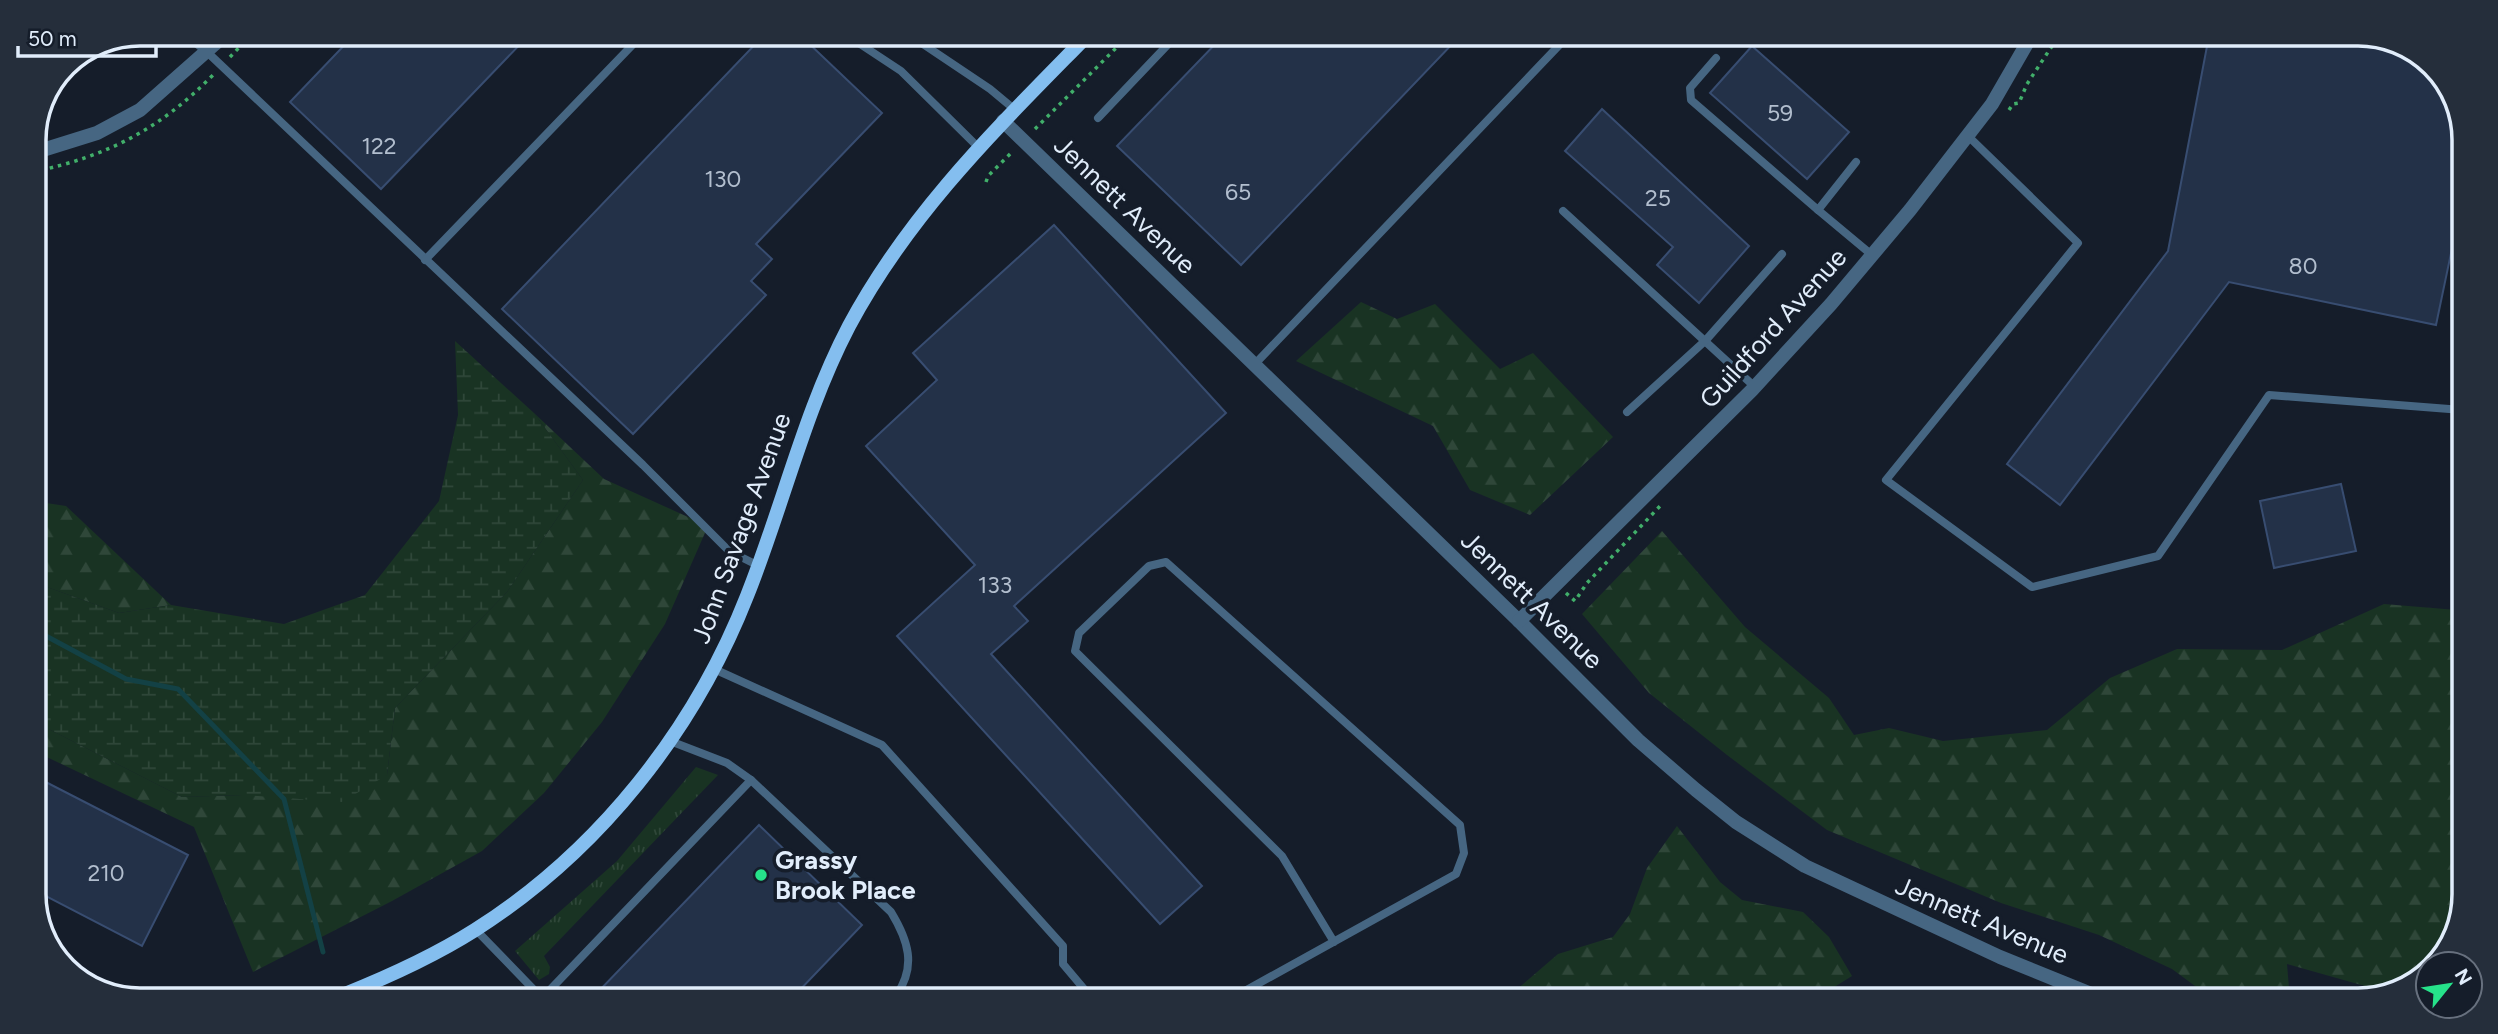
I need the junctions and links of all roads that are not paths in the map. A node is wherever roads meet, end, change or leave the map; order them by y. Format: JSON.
{"nodes":[{"id":1,"x":200,"y":46,"type":"edge"},
{"id":2,"x":212,"y":46,"type":"edge"},
{"id":3,"x":631,"y":46,"type":"edge"},
{"id":4,"x":863,"y":46,"type":"edge"},
{"id":5,"x":926,"y":46,"type":"edge"},
{"id":6,"x":1077,"y":46,"type":"edge"},
{"id":7,"x":1166,"y":46,"type":"edge"},
{"id":8,"x":1558,"y":46,"type":"edge"},
{"id":9,"x":2026,"y":46,"type":"edge"},
{"id":10,"x":206,"y":51,"type":"junction"},
{"id":11,"x":1716,"y":58,"type":"dead end"},
{"id":12,"x":1014,"y":109,"type":"junction"},
{"id":13,"x":1098,"y":118,"type":"dead end"},
{"id":14,"x":1003,"y":121,"type":"junction"},
{"id":15,"x":1968,"y":135,"type":"junction"},
{"id":16,"x":978,"y":147,"type":"junction"},
{"id":17,"x":46,"y":149,"type":"edge"},
{"id":18,"x":1856,"y":162,"type":"dead end"},
{"id":19,"x":1818,"y":210,"type":"junction"},
{"id":20,"x":1563,"y":211,"type":"dead end"},
{"id":21,"x":1782,"y":254,"type":"dead end"},
{"id":22,"x":1872,"y":255,"type":"junction"},
{"id":23,"x":425,"y":260,"type":"junction"},
{"id":24,"x":1706,"y":340,"type":"junction"},
{"id":25,"x":1254,"y":365,"type":"junction"},
{"id":26,"x":1755,"y":387,"type":"junction"},
{"id":27,"x":2452,"y":409,"type":"edge"},
{"id":28,"x":1627,"y":412,"type":"dead end"},
{"id":29,"x":759,"y":566,"type":"junction"},
{"id":30,"x":1519,"y":621,"type":"junction"},
{"id":31,"x":714,"y":669,"type":"junction"},
{"id":32,"x":670,"y":741,"type":"junction"},
{"id":33,"x":751,"y":780,"type":"junction"},
{"id":34,"x":476,"y":930,"type":"junction"},
{"id":35,"x":1334,"y":942,"type":"junction"},
{"id":36,"x":359,"y":988,"type":"edge"},
{"id":37,"x":532,"y":988,"type":"edge"},
{"id":38,"x":552,"y":988,"type":"edge"},
{"id":39,"x":902,"y":988,"type":"edge"},
{"id":40,"x":1083,"y":988,"type":"edge"},
{"id":41,"x":1250,"y":988,"type":"edge"},
{"id":42,"x":2076,"y":988,"type":"edge"}],
"edges":[{"from":1,"to":10,"type":"lane"},
{"from":2,"to":10,"type":"street"},
{"from":3,"to":23,"type":"lane"},
{"from":4,"to":16,"type":"lane"},
{"from":5,"to":12,"type":"lane"},
{"from":6,"to":12,"type":"main road","name":"John Savage Avenue"},
{"from":7,"to":13,"type":"lane"},
{"from":8,"to":25,"type":"lane"},
{"from":9,"to":15,"type":"street","name":"Guildford Avenue"},
{"from":10,"to":17,"type":"street"},
{"from":10,"to":23,"type":"lane"},
{"from":11,"to":19,"type":"lane"},
{"from":12,"to":14,"type":"main road","name":"John Savage Avenue"},
{"from":14,"to":16,"type":"main road","name":"John Savage Avenue"},
{"from":14,"to":25,"type":"street","name":"Jennett Avenue"},
{"from":15,"to":22,"type":"street","name":"Guildford Avenue"},
{"from":15,"to":27,"type":"lane"},
{"from":16,"to":29,"type":"main road","name":"John Savage Avenue"},
{"from":18,"to":19,"type":"lane"},
{"from":19,"to":22,"type":"lane"},
{"from":20,"to":24,"type":"lane"},
{"from":21,"to":24,"type":"lane"},
{"from":22,"to":26,"type":"street","name":"Guildford Avenue"},
{"from":23,"to":29,"type":"lane"},
{"from":24,"to":26,"type":"lane"},
{"from":24,"to":28,"type":"lane"},
{"from":25,"to":30,"type":"street","name":"Jennett Avenue"},
{"from":26,"to":30,"type":"street","name":"Guildford Avenue"},
{"from":29,"to":31,"type":"main road","name":"John Savage Avenue"},
{"from":30,"to":42,"type":"street","name":"Jennett Avenue"},
{"from":31,"to":32,"type":"main road","name":"John Savage Avenue"},
{"from":31,"to":40,"type":"lane"},
{"from":32,"to":33,"type":"lane"},
{"from":32,"to":34,"type":"main road","name":"John Savage Avenue"},
{"from":33,"to":38,"type":"lane"},
{"from":33,"to":39,"type":"lane"},
{"from":34,"to":36,"type":"main road","name":"John Savage Avenue"},
{"from":34,"to":37,"type":"lane"},
{"from":35,"to":35,"type":"lane"},
{"from":35,"to":41,"type":"lane"}]}
